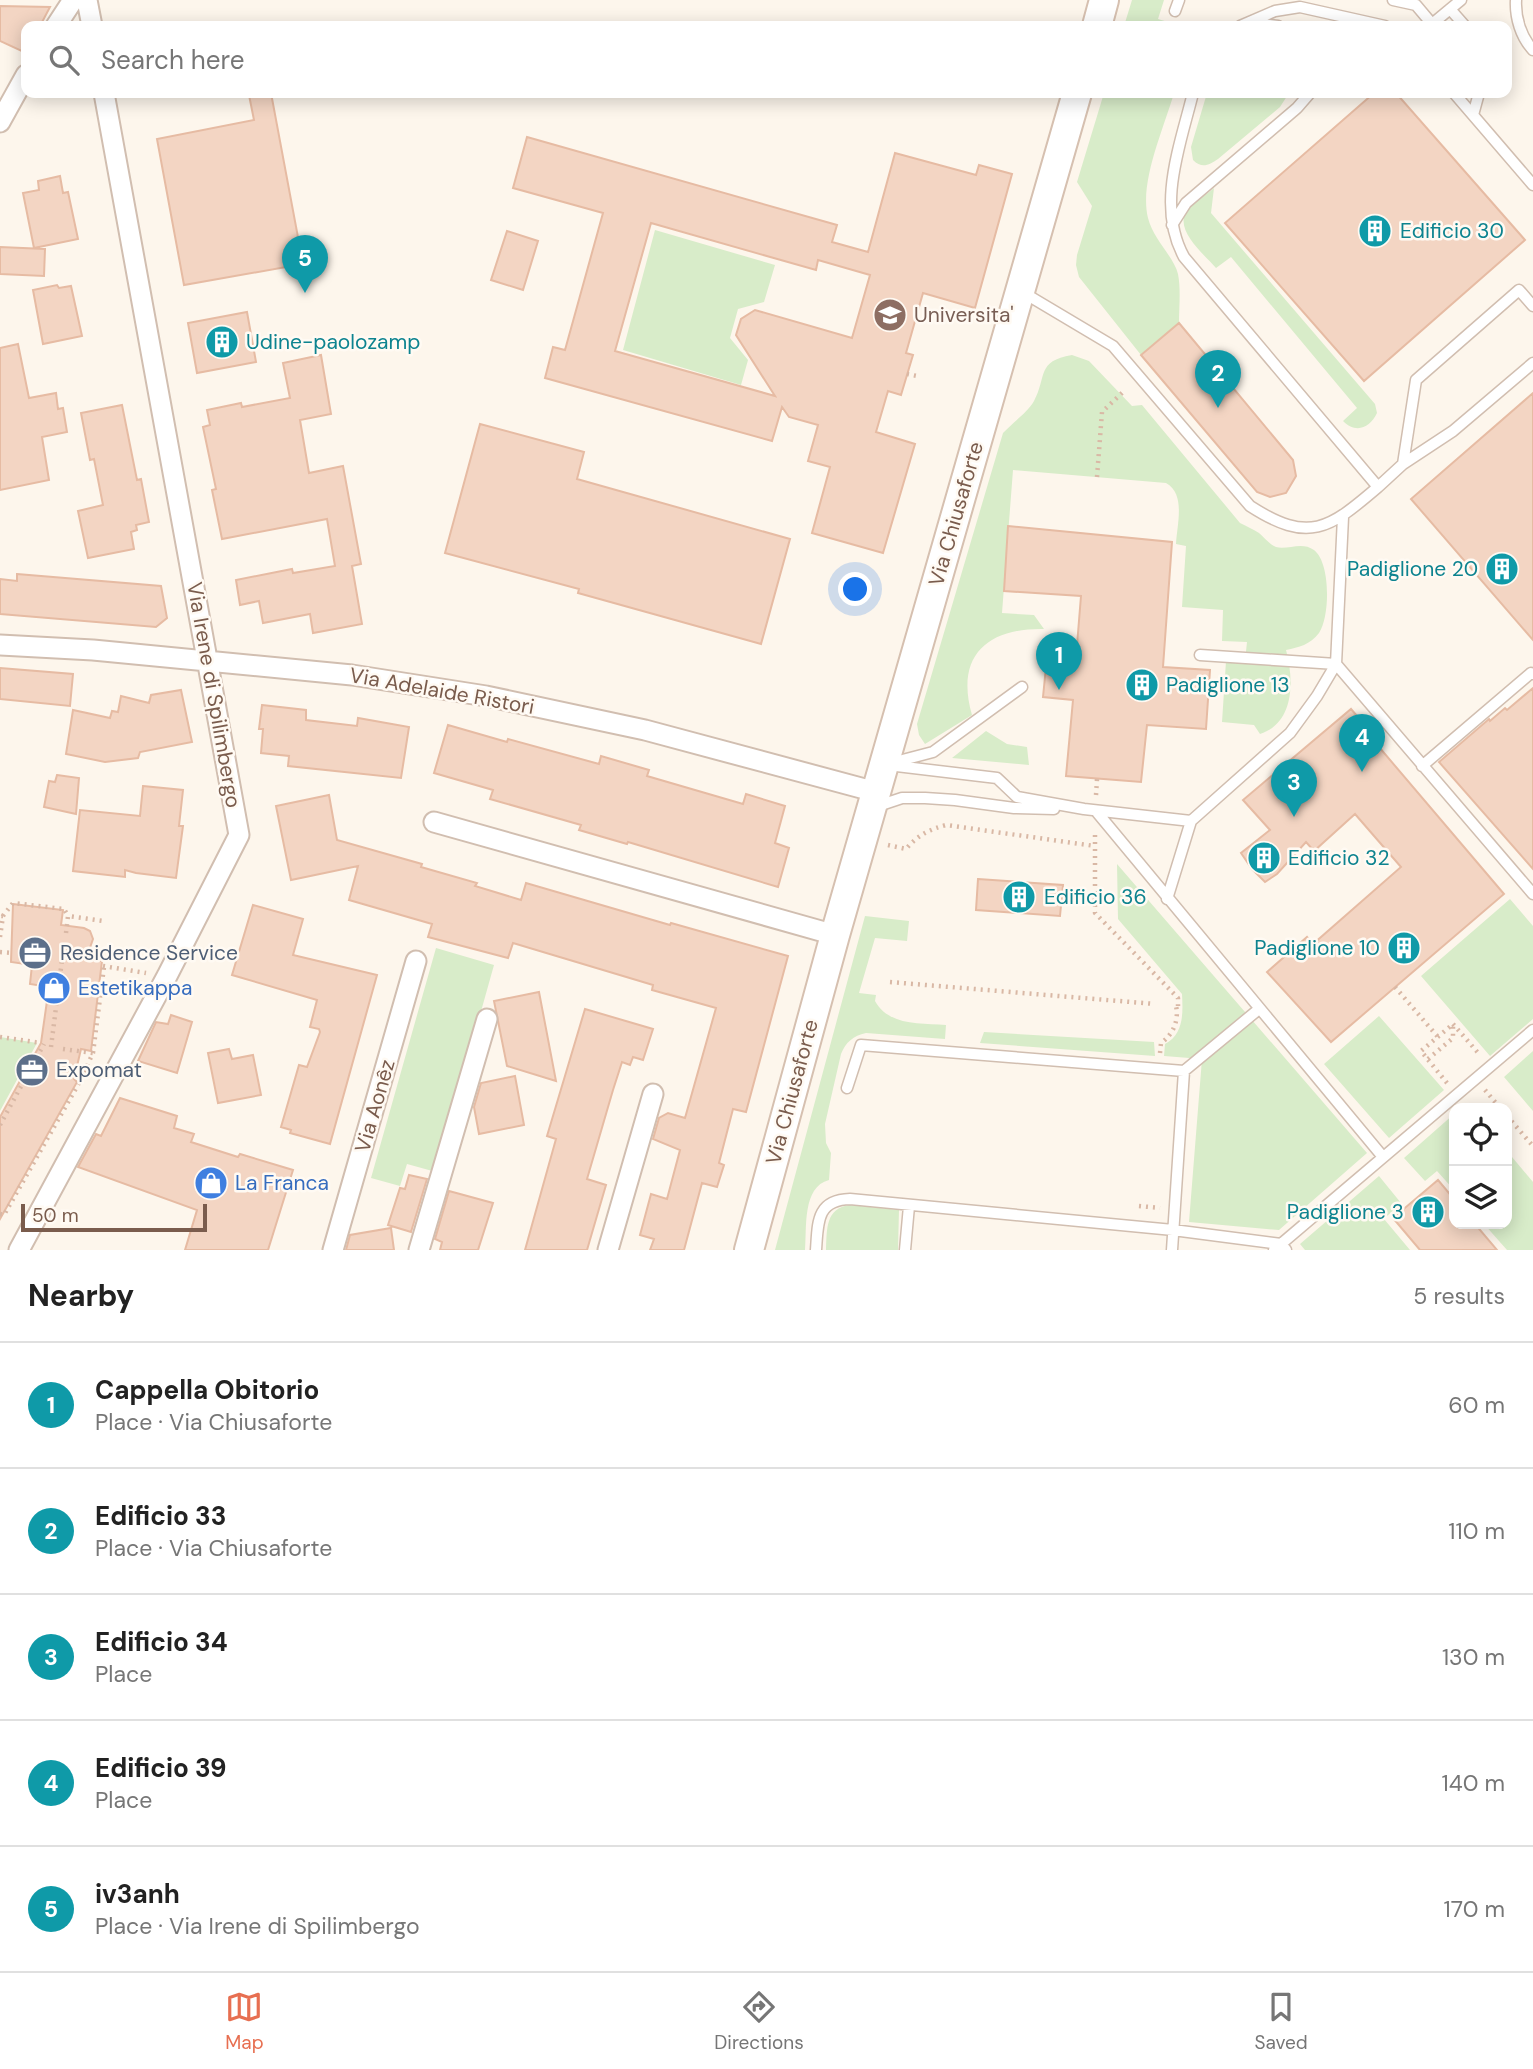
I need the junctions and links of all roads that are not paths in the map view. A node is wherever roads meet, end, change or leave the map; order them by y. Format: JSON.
{"nodes":[{"id":1,"x":73,"y":0,"type":"edge"},
{"id":2,"x":87,"y":0,"type":"edge"},
{"id":3,"x":1104,"y":0,"type":"edge"},
{"id":4,"x":1179,"y":0,"type":"edge"},
{"id":5,"x":1393,"y":0,"type":"edge"},
{"id":6,"x":1461,"y":0,"type":"edge"},
{"id":7,"x":1516,"y":0,"type":"edge"},
{"id":8,"x":1450,"y":9,"type":"junction"},
{"id":9,"x":1175,"y":11,"type":"dead end"},
{"id":10,"x":59,"y":21,"type":"edge"},
{"id":11,"x":91,"y":21,"type":"edge"},
{"id":12,"x":1098,"y":21,"type":"edge"},
{"id":13,"x":1252,"y":21,"type":"edge"},
{"id":14,"x":1363,"y":21,"type":"edge"},
{"id":15,"x":1429,"y":21,"type":"edge"},
{"id":16,"x":1436,"y":21,"type":"edge"},
{"id":17,"x":1461,"y":21,"type":"edge"},
{"id":18,"x":1533,"y":50,"type":"edge"},
{"id":19,"x":21,"y":84,"type":"edge"},
{"id":20,"x":105,"y":98,"type":"edge"},
{"id":21,"x":1076,"y":98,"type":"edge"},
{"id":22,"x":1192,"y":98,"type":"edge"},
{"id":23,"x":1306,"y":98,"type":"edge"},
{"id":24,"x":1459,"y":98,"type":"edge"},
{"id":25,"x":1478,"y":98,"type":"edge"},
{"id":26,"x":1474,"y":115,"type":"junction"},
{"id":27,"x":0,"y":122,"type":"edge"},
{"id":28,"x":1533,"y":185,"type":"edge"},
{"id":29,"x":1172,"y":226,"type":"junction"},
{"id":30,"x":1020,"y":291,"type":"junction"},
{"id":31,"x":1533,"y":306,"type":"edge"},
{"id":32,"x":1533,"y":363,"type":"edge"},
{"id":33,"x":1403,"y":464,"type":"junction"},
{"id":34,"x":1378,"y":487,"type":"junction"},
{"id":35,"x":1343,"y":517,"type":"junction"},
{"id":36,"x":0,"y":645,"type":"edge"},
{"id":37,"x":1200,"y":655,"type":"dead end"},
{"id":38,"x":208,"y":662,"type":"junction"},
{"id":39,"x":1336,"y":664,"type":"junction"},
{"id":40,"x":1533,"y":674,"type":"edge"},
{"id":41,"x":1022,"y":687,"type":"dead end"},
{"id":42,"x":884,"y":764,"type":"junction"},
{"id":43,"x":1422,"y":766,"type":"junction"},
{"id":44,"x":874,"y":800,"type":"junction"},
{"id":45,"x":1084,"y":809,"type":"junction"},
{"id":46,"x":1096,"y":811,"type":"junction"},
{"id":47,"x":1191,"y":821,"type":"junction"},
{"id":48,"x":434,"y":822,"type":"dead end"},
{"id":49,"x":1532,"y":892,"type":"edge"},
{"id":50,"x":1167,"y":899,"type":"junction"},
{"id":51,"x":835,"y":934,"type":"junction"},
{"id":52,"x":416,"y":961,"type":"dead end"},
{"id":53,"x":1259,"y":1009,"type":"junction"},
{"id":54,"x":487,"y":1019,"type":"dead end"},
{"id":55,"x":1533,"y":1030,"type":"edge"},
{"id":56,"x":1184,"y":1071,"type":"junction"},
{"id":57,"x":847,"y":1088,"type":"dead end"},
{"id":58,"x":653,"y":1094,"type":"dead end"},
{"id":59,"x":1383,"y":1157,"type":"junction"},
{"id":60,"x":909,"y":1206,"type":"junction"},
{"id":61,"x":1173,"y":1230,"type":"junction"},
{"id":62,"x":1281,"y":1248,"type":"edge"},
{"id":63,"x":19,"y":1250,"type":"edge"},
{"id":64,"x":333,"y":1250,"type":"edge"},
{"id":65,"x":419,"y":1250,"type":"edge"},
{"id":66,"x":608,"y":1250,"type":"edge"},
{"id":67,"x":749,"y":1250,"type":"edge"},
{"id":68,"x":816,"y":1250,"type":"edge"},
{"id":69,"x":905,"y":1250,"type":"edge"},
{"id":70,"x":1172,"y":1250,"type":"edge"}],
"edges":[{"from":1,"to":10,"type":"street"},
{"from":2,"to":11,"type":"street"},
{"from":3,"to":12,"type":"street"},
{"from":4,"to":9,"type":"lane"},
{"from":5,"to":15,"type":"lane"},
{"from":6,"to":8,"type":"lane"},
{"from":7,"to":18,"type":"lane"},
{"from":8,"to":16,"type":"lane"},
{"from":8,"to":17,"type":"lane"},
{"from":13,"to":14,"type":"lane"},
{"from":19,"to":27,"type":"street"},
{"from":20,"to":38,"type":"street","name":"Via Irene di Spilimbergo"},
{"from":21,"to":30,"type":"street","name":"Via Chiusaforte"},
{"from":22,"to":29,"type":"lane"},
{"from":23,"to":29,"type":"lane"},
{"from":24,"to":26,"type":"lane"},
{"from":25,"to":26,"type":"lane"},
{"from":26,"to":28,"type":"lane"},
{"from":29,"to":34,"type":"lane"},
{"from":30,"to":35,"type":"lane"},
{"from":30,"to":42,"type":"street","name":"Via Chiusaforte"},
{"from":31,"to":33,"type":"lane"},
{"from":32,"to":33,"type":"lane"},
{"from":33,"to":34,"type":"lane"},
{"from":34,"to":35,"type":"lane"},
{"from":35,"to":39,"type":"lane"},
{"from":36,"to":38,"type":"street","name":"Via Adelaide Ristori"},
{"from":37,"to":39,"type":"lane"},
{"from":38,"to":44,"type":"street","name":"Via Adelaide Ristori"},
{"from":38,"to":63,"type":"street","name":"Via Irene di Spilimbergo"},
{"from":39,"to":43,"type":"lane"},
{"from":39,"to":47,"type":"lane"},
{"from":40,"to":43,"type":"lane"},
{"from":41,"to":42,"type":"lane"},
{"from":42,"to":44,"type":"street","name":"Via Chiusaforte"},
{"from":42,"to":45,"type":"lane"},
{"from":43,"to":49,"type":"lane"},
{"from":44,"to":45,"type":"lane"},
{"from":44,"to":51,"type":"street","name":"Via Chiusaforte"},
{"from":45,"to":46,"type":"lane"},
{"from":46,"to":47,"type":"lane"},
{"from":46,"to":50,"type":"lane"},
{"from":47,"to":50,"type":"lane"},
{"from":48,"to":51,"type":"street"},
{"from":50,"to":53,"type":"lane"},
{"from":51,"to":67,"type":"street","name":"Via Chiusaforte"},
{"from":52,"to":64,"type":"street","name":"Via Aonêz"},
{"from":53,"to":56,"type":"lane"},
{"from":53,"to":59,"type":"lane"},
{"from":54,"to":65,"type":"street"},
{"from":55,"to":59,"type":"lane"},
{"from":56,"to":57,"type":"lane"},
{"from":56,"to":61,"type":"lane"},
{"from":58,"to":66,"type":"street"},
{"from":59,"to":62,"type":"lane"},
{"from":60,"to":61,"type":"lane"},
{"from":60,"to":68,"type":"lane"},
{"from":60,"to":69,"type":"lane"},
{"from":61,"to":62,"type":"lane"},
{"from":61,"to":70,"type":"lane"}]}
